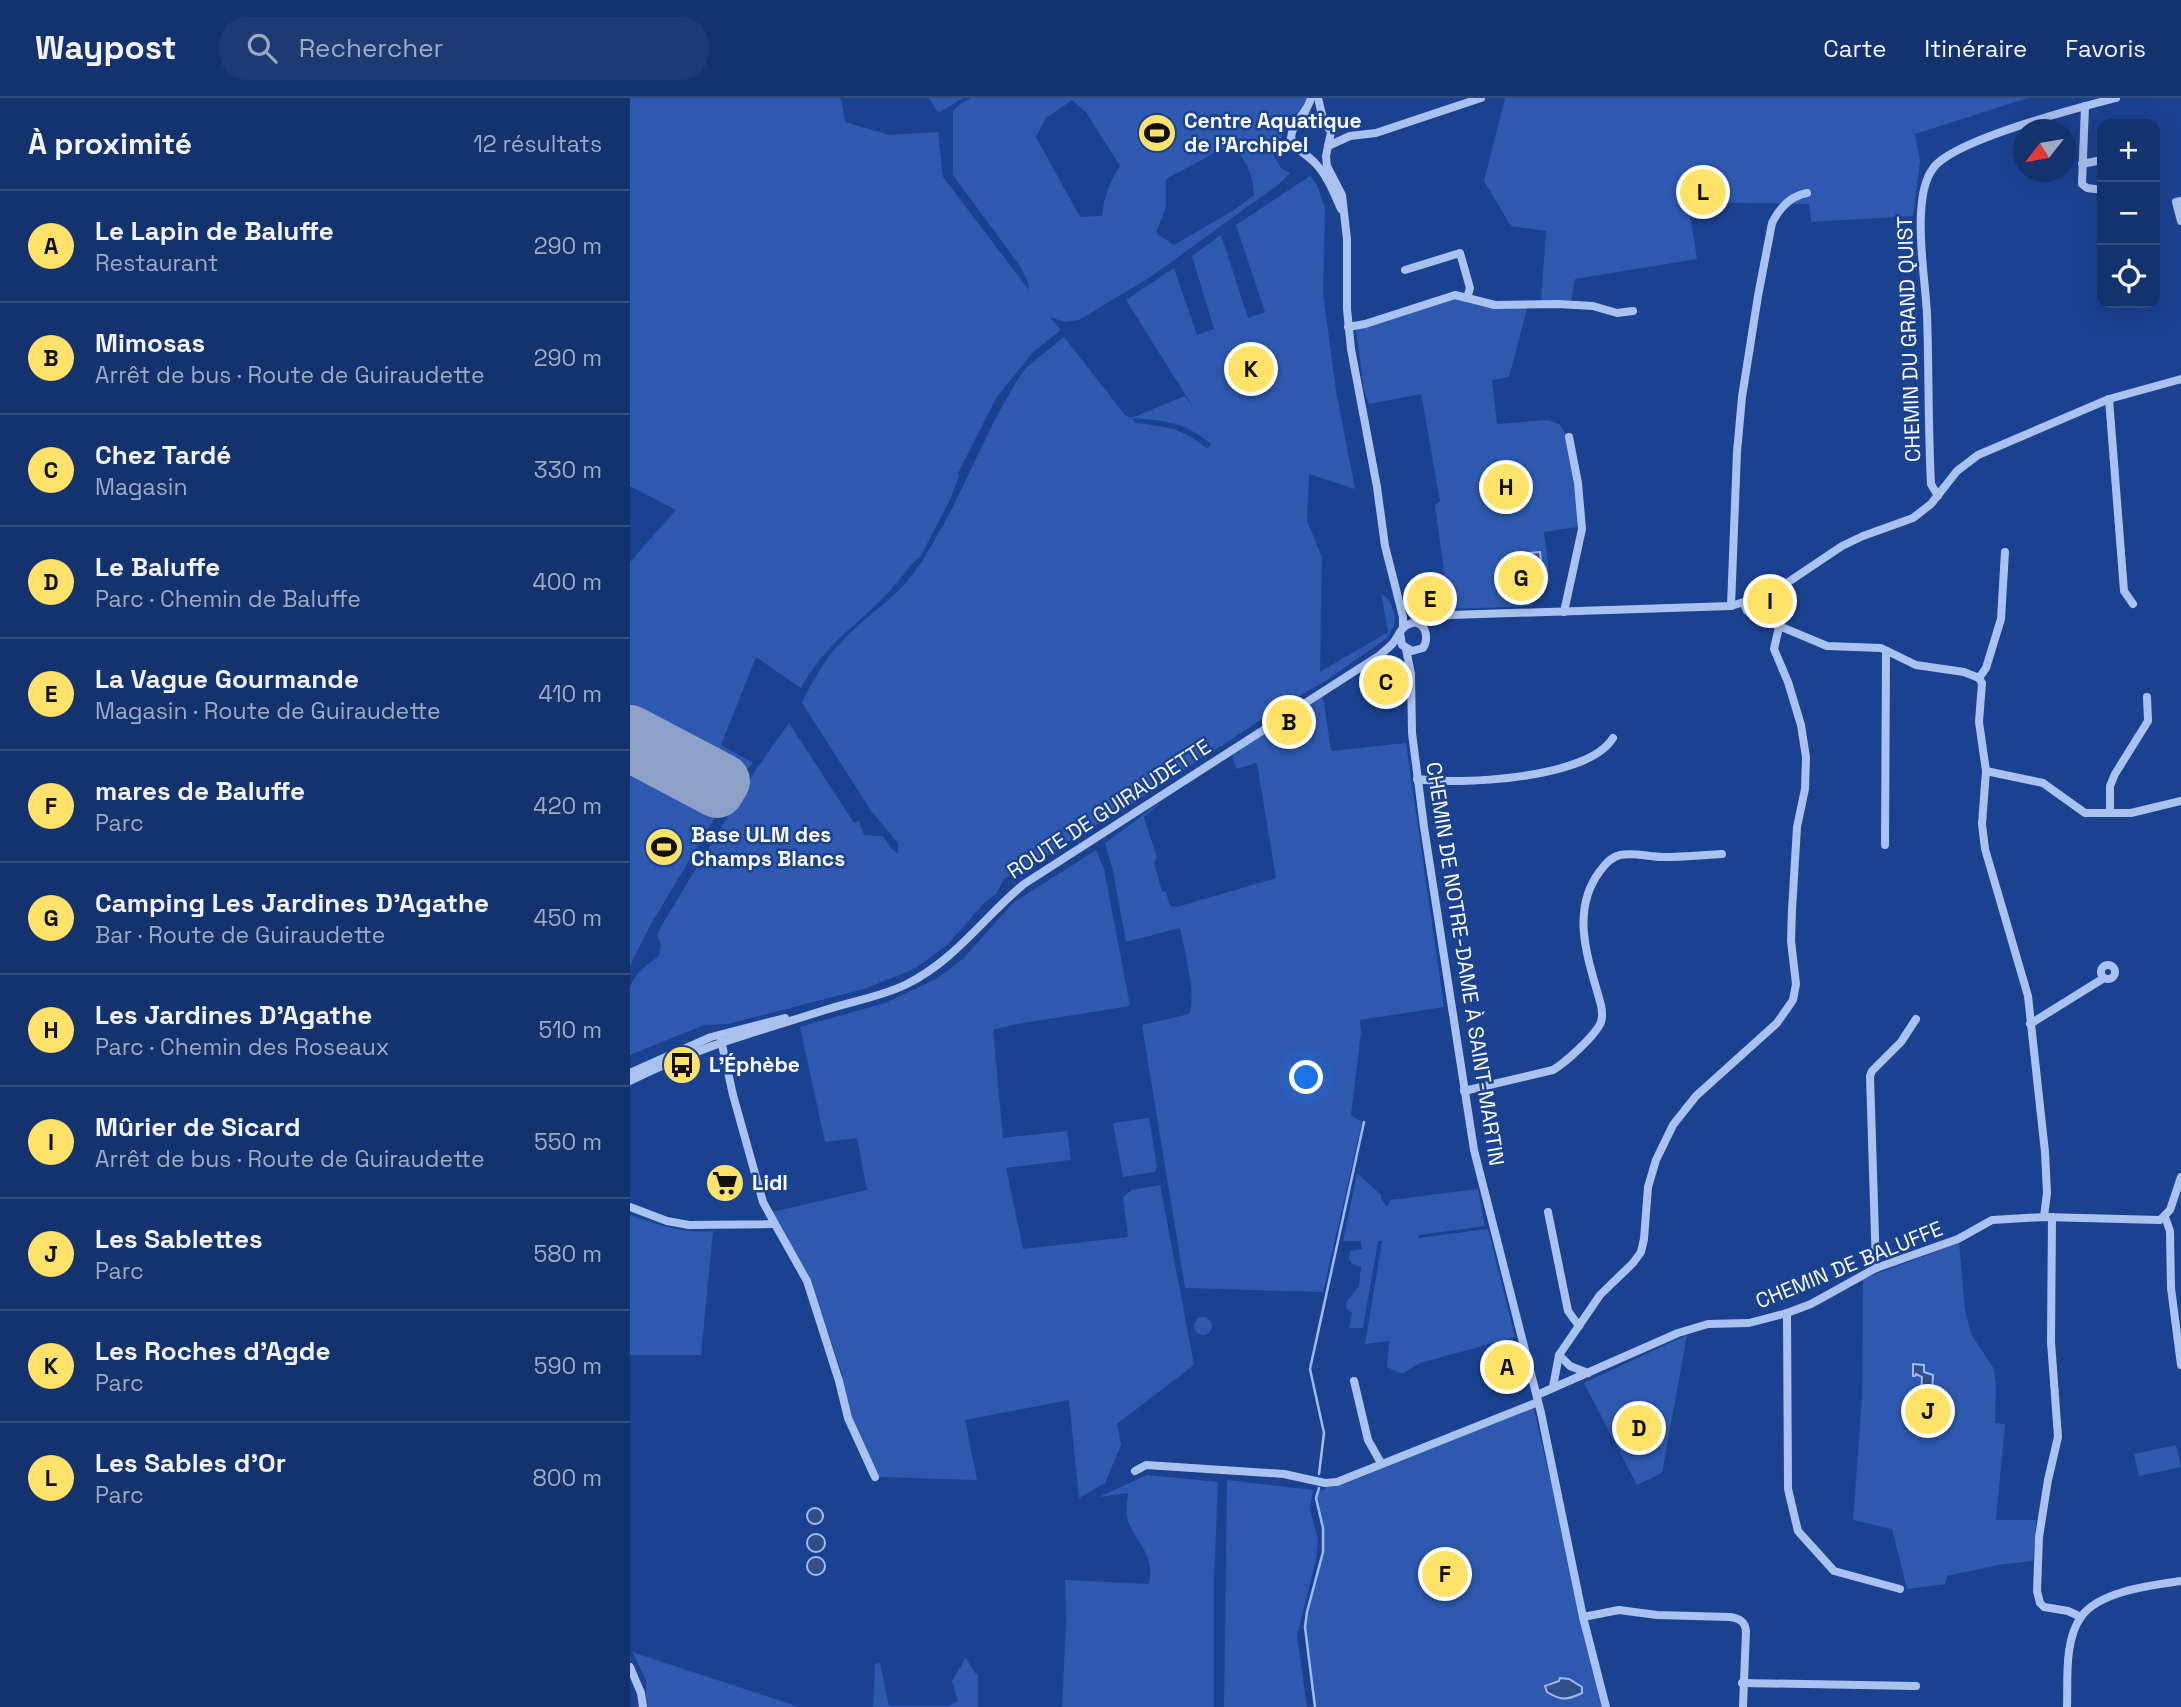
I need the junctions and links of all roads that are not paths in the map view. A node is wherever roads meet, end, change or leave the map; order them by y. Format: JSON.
{"nodes":[{"id":1,"x":1311,"y":98,"type":"edge"},
{"id":2,"x":1318,"y":98,"type":"edge"},
{"id":3,"x":1481,"y":98,"type":"edge"},
{"id":4,"x":2116,"y":98,"type":"edge"},
{"id":5,"x":2085,"y":106,"type":"junction"},
{"id":6,"x":1301,"y":117,"type":"junction"},
{"id":7,"x":1326,"y":122,"type":"junction"},
{"id":8,"x":1350,"y":136,"type":"junction"},
{"id":9,"x":1328,"y":146,"type":"junction"},
{"id":10,"x":1306,"y":155,"type":"junction"},
{"id":11,"x":2097,"y":161,"type":"edge"},
{"id":12,"x":2082,"y":164,"type":"junction"},
{"id":13,"x":2097,"y":189,"type":"edge"},
{"id":14,"x":1807,"y":193,"type":"dead end"},
{"id":15,"x":2181,"y":201,"type":"edge"},
{"id":16,"x":1343,"y":215,"type":"junction"},
{"id":17,"x":2181,"y":221,"type":"edge"},
{"id":18,"x":1405,"y":270,"type":"dead end"},
{"id":19,"x":1467,"y":298,"type":"junction"},
{"id":20,"x":1633,"y":312,"type":"dead end"},
{"id":21,"x":1348,"y":327,"type":"junction"},
{"id":22,"x":2181,"y":379,"type":"edge"},
{"id":23,"x":2109,"y":399,"type":"junction"},
{"id":24,"x":1569,"y":437,"type":"dead end"},
{"id":25,"x":1938,"y":496,"type":"junction"},
{"id":26,"x":2006,"y":552,"type":"dead end"},
{"id":27,"x":1399,"y":603,"type":"junction"},
{"id":28,"x":1744,"y":604,"type":"junction"},
{"id":29,"x":2133,"y":604,"type":"dead end"},
{"id":30,"x":1731,"y":606,"type":"junction"},
{"id":31,"x":1564,"y":612,"type":"junction"},
{"id":32,"x":1444,"y":616,"type":"junction"},
{"id":33,"x":1417,"y":623,"type":"junction"},
{"id":34,"x":1779,"y":627,"type":"junction"},
{"id":35,"x":1402,"y":630,"type":"junction"},
{"id":36,"x":1427,"y":631,"type":"junction"},
{"id":37,"x":1406,"y":648,"type":"junction"},
{"id":38,"x":1417,"y":650,"type":"junction"},
{"id":39,"x":1886,"y":651,"type":"junction"},
{"id":40,"x":1380,"y":655,"type":"junction"},
{"id":41,"x":1411,"y":674,"type":"junction"},
{"id":42,"x":1979,"y":678,"type":"junction"},
{"id":43,"x":2147,"y":697,"type":"dead end"},
{"id":44,"x":1612,"y":738,"type":"dead end"},
{"id":45,"x":1986,"y":771,"type":"junction"},
{"id":46,"x":1417,"y":779,"type":"junction"},
{"id":47,"x":2181,"y":801,"type":"edge"},
{"id":48,"x":2110,"y":813,"type":"junction"},
{"id":49,"x":1885,"y":845,"type":"dead end"},
{"id":50,"x":1722,"y":854,"type":"dead end"},
{"id":51,"x":2104,"y":978,"type":"dead end"},
{"id":52,"x":825,"y":1010,"type":"junction"},
{"id":53,"x":808,"y":1012,"type":"junction"},
{"id":54,"x":1916,"y":1019,"type":"dead end"},
{"id":55,"x":2030,"y":1024,"type":"junction"},
{"id":56,"x":720,"y":1043,"type":"junction"},
{"id":57,"x":630,"y":1073,"type":"edge"},
{"id":58,"x":630,"y":1081,"type":"edge"},
{"id":59,"x":1464,"y":1091,"type":"junction"},
{"id":60,"x":2181,"y":1177,"type":"edge"},
{"id":61,"x":630,"y":1207,"type":"edge"},
{"id":62,"x":1548,"y":1212,"type":"dead end"},
{"id":63,"x":2048,"y":1217,"type":"junction"},
{"id":64,"x":2165,"y":1217,"type":"junction"},
{"id":65,"x":775,"y":1224,"type":"junction"},
{"id":66,"x":1876,"y":1268,"type":"junction"},
{"id":67,"x":1787,"y":1313,"type":"junction"},
{"id":68,"x":1579,"y":1326,"type":"junction"},
{"id":69,"x":1559,"y":1355,"type":"junction"},
{"id":70,"x":2181,"y":1365,"type":"edge"},
{"id":71,"x":1588,"y":1373,"type":"junction"},
{"id":72,"x":1354,"y":1381,"type":"dead end"},
{"id":73,"x":1553,"y":1387,"type":"junction"},
{"id":74,"x":1537,"y":1399,"type":"junction"},
{"id":75,"x":1381,"y":1463,"type":"junction"},
{"id":76,"x":1135,"y":1471,"type":"dead end"},
{"id":77,"x":875,"y":1477,"type":"dead end"},
{"id":78,"x":2181,"y":1581,"type":"edge"},
{"id":79,"x":1900,"y":1589,"type":"dead end"},
{"id":80,"x":1583,"y":1617,"type":"junction"},
{"id":81,"x":2081,"y":1617,"type":"junction"},
{"id":82,"x":630,"y":1667,"type":"edge"},
{"id":83,"x":1742,"y":1683,"type":"junction"},
{"id":84,"x":1916,"y":1686,"type":"dead end"},
{"id":85,"x":643,"y":1707,"type":"edge"},
{"id":86,"x":1606,"y":1707,"type":"edge"},
{"id":87,"x":1742,"y":1707,"type":"edge"},
{"id":88,"x":2067,"y":1707,"type":"edge"}],
"edges":[{"from":1,"to":6,"type":"street"},
{"from":2,"to":7,"type":"street"},
{"from":3,"to":8,"type":"street"},
{"from":4,"to":5,"type":"street","name":"CHEMIN DU GRAND QUIST"},
{"from":5,"to":12,"type":"street"},
{"from":5,"to":25,"type":"street","name":"CHEMIN DU GRAND QUIST"},
{"from":6,"to":7,"type":"street"},
{"from":6,"to":10,"type":"street"},
{"from":7,"to":8,"type":"street"},
{"from":7,"to":9,"type":"street"},
{"from":8,"to":9,"type":"street"},
{"from":9,"to":10,"type":"street"},
{"from":9,"to":16,"type":"street"},
{"from":10,"to":16,"type":"street"},
{"from":11,"to":12,"type":"street"},
{"from":12,"to":13,"type":"street"},
{"from":14,"to":30,"type":"street"},
{"from":15,"to":17,"type":"street"},
{"from":16,"to":21,"type":"street"},
{"from":18,"to":19,"type":"street"},
{"from":19,"to":20,"type":"street"},
{"from":19,"to":21,"type":"street"},
{"from":21,"to":27,"type":"street"},
{"from":22,"to":23,"type":"street"},
{"from":23,"to":25,"type":"street"},
{"from":23,"to":29,"type":"street"},
{"from":24,"to":31,"type":"street"},
{"from":25,"to":28,"type":"street"},
{"from":26,"to":42,"type":"street"},
{"from":27,"to":33,"type":"street"},
{"from":27,"to":35,"type":"street"},
{"from":28,"to":30,"type":"street"},
{"from":28,"to":34,"type":"street"},
{"from":30,"to":31,"type":"street"},
{"from":31,"to":32,"type":"street"},
{"from":32,"to":33,"type":"street"},
{"from":32,"to":36,"type":"street"},
{"from":33,"to":35,"type":"street"},
{"from":33,"to":36,"type":"street"},
{"from":34,"to":39,"type":"street"},
{"from":34,"to":68,"type":"street"},
{"from":35,"to":37,"type":"street"},
{"from":35,"to":40,"type":"street","name":"ROUTE DE GUIRAUDETTE"},
{"from":36,"to":38,"type":"street"},
{"from":37,"to":38,"type":"street"},
{"from":37,"to":40,"type":"street","name":"ROUTE DE GUIRAUDETTE"},
{"from":37,"to":41,"type":"street","name":"CHEMIN DE NOTRE-DAME À SAINT-MARTIN"},
{"from":38,"to":41,"type":"street","name":"CHEMIN DE NOTRE-DAME À SAINT-MARTIN"},
{"from":39,"to":42,"type":"street"},
{"from":39,"to":49,"type":"street"},
{"from":40,"to":52,"type":"street","name":"ROUTE DE GUIRAUDETTE"},
{"from":41,"to":46,"type":"street","name":"CHEMIN DE NOTRE-DAME À SAINT-MARTIN"},
{"from":42,"to":45,"type":"street"},
{"from":43,"to":48,"type":"street"},
{"from":44,"to":46,"type":"street"},
{"from":45,"to":48,"type":"street"},
{"from":45,"to":55,"type":"street"},
{"from":46,"to":59,"type":"street","name":"CHEMIN DE NOTRE-DAME À SAINT-MARTIN"},
{"from":47,"to":48,"type":"street"},
{"from":50,"to":59,"type":"street"},
{"from":51,"to":55,"type":"street"},
{"from":52,"to":53,"type":"street","name":"ROUTE DE GUIRAUDETTE"},
{"from":52,"to":56,"type":"street","name":"ROUTE DE GUIRAUDETTE"},
{"from":53,"to":56,"type":"street","name":"ROUTE DE GUIRAUDETTE"},
{"from":53,"to":57,"type":"street","name":"ROUTE DE GUIRAUDETTE"},
{"from":54,"to":66,"type":"street"},
{"from":55,"to":63,"type":"street"},
{"from":56,"to":58,"type":"street","name":"ROUTE DE GUIRAUDETTE"},
{"from":56,"to":65,"type":"street"},
{"from":59,"to":74,"type":"street","name":"CHEMIN DE NOTRE-DAME À SAINT-MARTIN"},
{"from":60,"to":64,"type":"street"},
{"from":61,"to":65,"type":"street"},
{"from":62,"to":68,"type":"street"},
{"from":63,"to":64,"type":"street","name":"CHEMIN DE BALUFFE"},
{"from":63,"to":66,"type":"street","name":"CHEMIN DE BALUFFE"},
{"from":63,"to":81,"type":"street"},
{"from":64,"to":70,"type":"street"},
{"from":65,"to":77,"type":"street"},
{"from":66,"to":67,"type":"street","name":"CHEMIN DE BALUFFE"},
{"from":67,"to":71,"type":"street","name":"CHEMIN DE BALUFFE"},
{"from":67,"to":79,"type":"street"},
{"from":68,"to":69,"type":"street"},
{"from":69,"to":71,"type":"street"},
{"from":69,"to":73,"type":"street"},
{"from":71,"to":73,"type":"street","name":"CHEMIN DE BALUFFE"},
{"from":72,"to":75,"type":"street"},
{"from":73,"to":74,"type":"street","name":"CHEMIN DE BALUFFE"},
{"from":74,"to":75,"type":"street","name":"CHEMIN DE BALUFFE"},
{"from":74,"to":80,"type":"street","name":"CHEMIN DE NOTRE-DAME À SAINT-MARTIN"},
{"from":75,"to":76,"type":"street","name":"CHEMIN DE BALUFFE"},
{"from":78,"to":81,"type":"street"},
{"from":80,"to":83,"type":"street"},
{"from":80,"to":86,"type":"street","name":"CHEMIN DE NOTRE-DAME À SAINT-MARTIN"},
{"from":81,"to":88,"type":"street"},
{"from":82,"to":85,"type":"street"},
{"from":83,"to":84,"type":"street"},
{"from":83,"to":87,"type":"street"}]}
